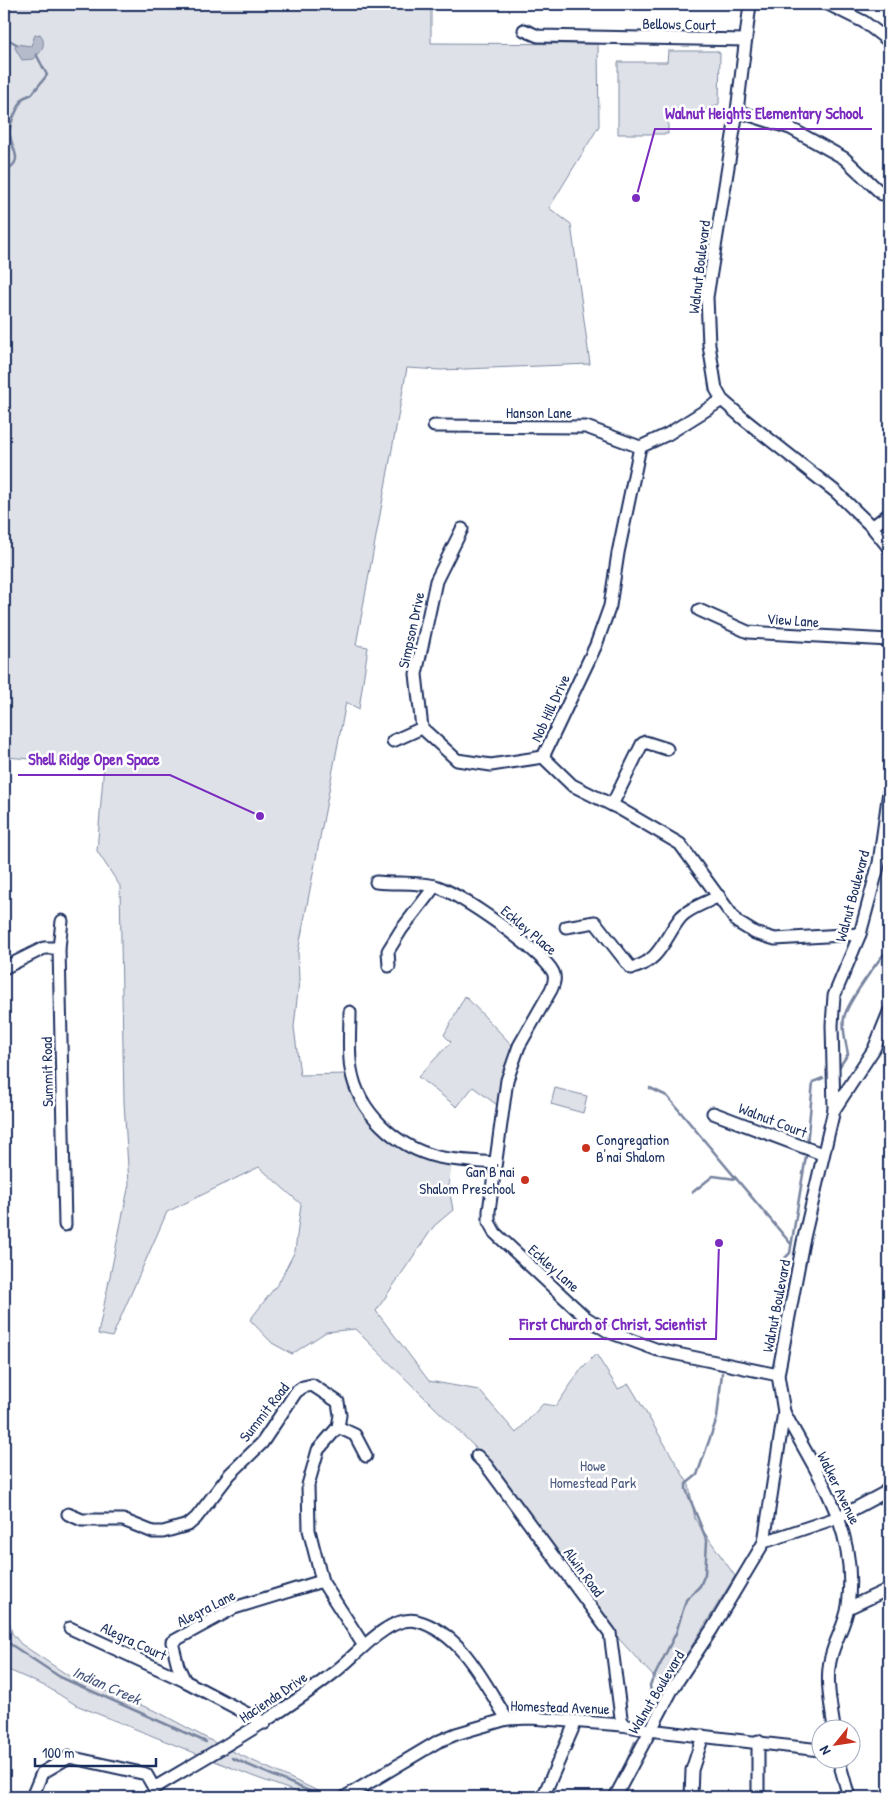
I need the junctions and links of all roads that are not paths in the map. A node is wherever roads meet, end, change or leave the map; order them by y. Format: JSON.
{"nodes":[{"id":1,"x":750,"y":4,"type":"edge"},
{"id":2,"x":828,"y":4,"type":"edge"},
{"id":3,"x":524,"y":30,"type":"dead end"},
{"id":4,"x":746,"y":40,"type":"junction"},
{"id":5,"x":889,"y":41,"type":"edge"},
{"id":6,"x":737,"y":111,"type":"junction"},
{"id":7,"x":882,"y":194,"type":"dead end"},
{"id":8,"x":722,"y":400,"type":"junction"},
{"id":9,"x":434,"y":426,"type":"dead end"},
{"id":10,"x":640,"y":447,"type":"junction"},
{"id":11,"x":889,"y":514,"type":"edge"},
{"id":12,"x":872,"y":527,"type":"junction"},
{"id":13,"x":462,"y":529,"type":"dead end"},
{"id":14,"x":889,"y":548,"type":"edge"},
{"id":15,"x":699,"y":610,"type":"dead end"},
{"id":16,"x":889,"y":640,"type":"edge"},
{"id":17,"x":422,"y":728,"type":"junction"},
{"id":18,"x":393,"y":742,"type":"dead end"},
{"id":19,"x":668,"y":749,"type":"dead end"},
{"id":20,"x":543,"y":757,"type":"junction"},
{"id":21,"x":889,"y":791,"type":"edge"},
{"id":22,"x":612,"y":805,"type":"junction"},
{"id":23,"x":376,"y":882,"type":"dead end"},
{"id":24,"x":435,"y":886,"type":"junction"},
{"id":25,"x":719,"y":896,"type":"junction"},
{"id":26,"x":62,"y":921,"type":"dead end"},
{"id":27,"x":566,"y":927,"type":"dead end"},
{"id":28,"x":860,"y":934,"type":"junction"},
{"id":29,"x":59,"y":948,"type":"junction"},
{"id":30,"x":389,"y":966,"type":"dead end"},
{"id":31,"x":4,"y":968,"type":"edge"},
{"id":32,"x":350,"y":1012,"type":"dead end"},
{"id":33,"x":889,"y":1012,"type":"edge"},
{"id":34,"x":519,"y":1046,"type":"joint"},
{"id":35,"x":834,"y":1110,"type":"junction"},
{"id":36,"x":713,"y":1113,"type":"dead end"},
{"id":37,"x":822,"y":1154,"type":"junction"},
{"id":38,"x":495,"y":1163,"type":"junction"},
{"id":39,"x":65,"y":1225,"type":"dead end"},
{"id":40,"x":778,"y":1375,"type":"junction"},
{"id":41,"x":784,"y":1412,"type":"junction"},
{"id":42,"x":338,"y":1427,"type":"junction"},
{"id":43,"x":366,"y":1456,"type":"dead end"},
{"id":44,"x":476,"y":1456,"type":"dead end"},
{"id":45,"x":889,"y":1487,"type":"edge"},
{"id":46,"x":68,"y":1514,"type":"dead end"},
{"id":47,"x":839,"y":1517,"type":"junction"},
{"id":48,"x":764,"y":1542,"type":"junction"},
{"id":49,"x":322,"y":1581,"type":"junction"},
{"id":50,"x":889,"y":1589,"type":"edge"},
{"id":51,"x":848,"y":1608,"type":"junction"},
{"id":52,"x":70,"y":1628,"type":"dead end"},
{"id":53,"x":364,"y":1646,"type":"junction"},
{"id":54,"x":185,"y":1681,"type":"junction"},
{"id":55,"x":833,"y":1718,"type":"edge"},
{"id":56,"x":506,"y":1719,"type":"junction"},
{"id":57,"x":576,"y":1721,"type":"junction"},
{"id":58,"x":265,"y":1723,"type":"junction"},
{"id":59,"x":622,"y":1724,"type":"junction"},
{"id":60,"x":649,"y":1730,"type":"junction"},
{"id":61,"x":703,"y":1736,"type":"junction"},
{"id":62,"x":758,"y":1742,"type":"junction"},
{"id":63,"x":810,"y":1749,"type":"edge"},
{"id":64,"x":841,"y":1768,"type":"edge"},
{"id":65,"x":152,"y":1792,"type":"edge"},
{"id":66,"x":32,"y":1797,"type":"edge"},
{"id":67,"x":345,"y":1797,"type":"edge"},
{"id":68,"x":543,"y":1797,"type":"edge"},
{"id":69,"x":615,"y":1797,"type":"edge"},
{"id":70,"x":692,"y":1797,"type":"edge"},
{"id":71,"x":758,"y":1797,"type":"edge"},
{"id":72,"x":849,"y":1797,"type":"edge"}],
"edges":[{"from":1,"to":4,"type":"street","name":"Walnut Boulevard"},
{"from":2,"to":5,"type":"street"},
{"from":3,"to":4,"type":"street","name":"Bellows Court"},
{"from":4,"to":6,"type":"street","name":"Walnut Boulevard"},
{"from":6,"to":7,"type":"street"},
{"from":6,"to":8,"type":"street","name":"Walnut Boulevard"},
{"from":8,"to":10,"type":"street"},
{"from":8,"to":12,"type":"street","name":"Walnut Boulevard"},
{"from":9,"to":10,"type":"street","name":"Hanson Lane"},
{"from":10,"to":20,"type":"street","name":"Nob Hill Drive"},
{"from":11,"to":12,"type":"street"},
{"from":12,"to":14,"type":"street","name":"Walnut Boulevard"},
{"from":13,"to":17,"type":"street","name":"Simpson Drive"},
{"from":15,"to":16,"type":"street","name":"View Lane"},
{"from":17,"to":18,"type":"street"},
{"from":17,"to":20,"type":"street"},
{"from":19,"to":22,"type":"street"},
{"from":20,"to":22,"type":"street","name":"Nob Hill Drive"},
{"from":21,"to":28,"type":"street","name":"Walnut Boulevard"},
{"from":22,"to":25,"type":"street","name":"Nob Hill Drive"},
{"from":23,"to":24,"type":"street","name":"Eckley Place"},
{"from":24,"to":30,"type":"street"},
{"from":24,"to":34,"type":"street","name":"Eckley Place"},
{"from":25,"to":27,"type":"street"},
{"from":25,"to":28,"type":"street","name":"Nob Hill Drive"},
{"from":26,"to":29,"type":"street","name":"Summit Road"},
{"from":28,"to":35,"type":"street","name":"Walnut Boulevard"},
{"from":29,"to":31,"type":"street"},
{"from":29,"to":39,"type":"street","name":"Summit Road"},
{"from":32,"to":38,"type":"street"},
{"from":33,"to":35,"type":"street"},
{"from":34,"to":38,"type":"street","name":"Eckley Lane"},
{"from":35,"to":37,"type":"street","name":"Walnut Boulevard"},
{"from":36,"to":37,"type":"street","name":"Walnut Court"},
{"from":37,"to":40,"type":"street","name":"Walnut Boulevard"},
{"from":38,"to":40,"type":"street","name":"Eckley Lane"},
{"from":40,"to":41,"type":"street","name":"Walnut Boulevard"},
{"from":41,"to":47,"type":"street","name":"Walker Avenue"},
{"from":41,"to":48,"type":"street","name":"Walnut Boulevard"},
{"from":42,"to":43,"type":"street"},
{"from":42,"to":46,"type":"street","name":"Summit Road"},
{"from":42,"to":49,"type":"street"},
{"from":44,"to":59,"type":"street","name":"Alwin Road"},
{"from":45,"to":47,"type":"street"},
{"from":47,"to":48,"type":"street"},
{"from":47,"to":51,"type":"street","name":"Walker Avenue"},
{"from":48,"to":60,"type":"street","name":"Walnut Boulevard"},
{"from":49,"to":53,"type":"street"},
{"from":49,"to":54,"type":"street","name":"Alegra Lane"},
{"from":50,"to":51,"type":"street"},
{"from":51,"to":55,"type":"street","name":"Walker Avenue"},
{"from":52,"to":54,"type":"street","name":"Alegra Court"},
{"from":53,"to":56,"type":"street","name":"Hacienda Drive"},
{"from":53,"to":58,"type":"street","name":"Hacienda Drive"},
{"from":54,"to":58,"type":"street"},
{"from":56,"to":57,"type":"street","name":"Homestead Avenue"},
{"from":56,"to":67,"type":"street","name":"Homestead Avenue"},
{"from":57,"to":59,"type":"street","name":"Homestead Avenue"},
{"from":57,"to":68,"type":"street"},
{"from":58,"to":65,"type":"street","name":"Hacienda Drive"},
{"from":59,"to":60,"type":"street","name":"Homestead Avenue"},
{"from":60,"to":61,"type":"street","name":"Homestead Avenue"},
{"from":60,"to":69,"type":"street","name":"Walnut Boulevard"},
{"from":61,"to":62,"type":"street","name":"Homestead Avenue"},
{"from":61,"to":70,"type":"street"},
{"from":62,"to":63,"type":"street","name":"Homestead Avenue"},
{"from":62,"to":71,"type":"street"},
{"from":64,"to":72,"type":"street"},
{"from":65,"to":66,"type":"street","name":"Hacienda Drive"}]}
